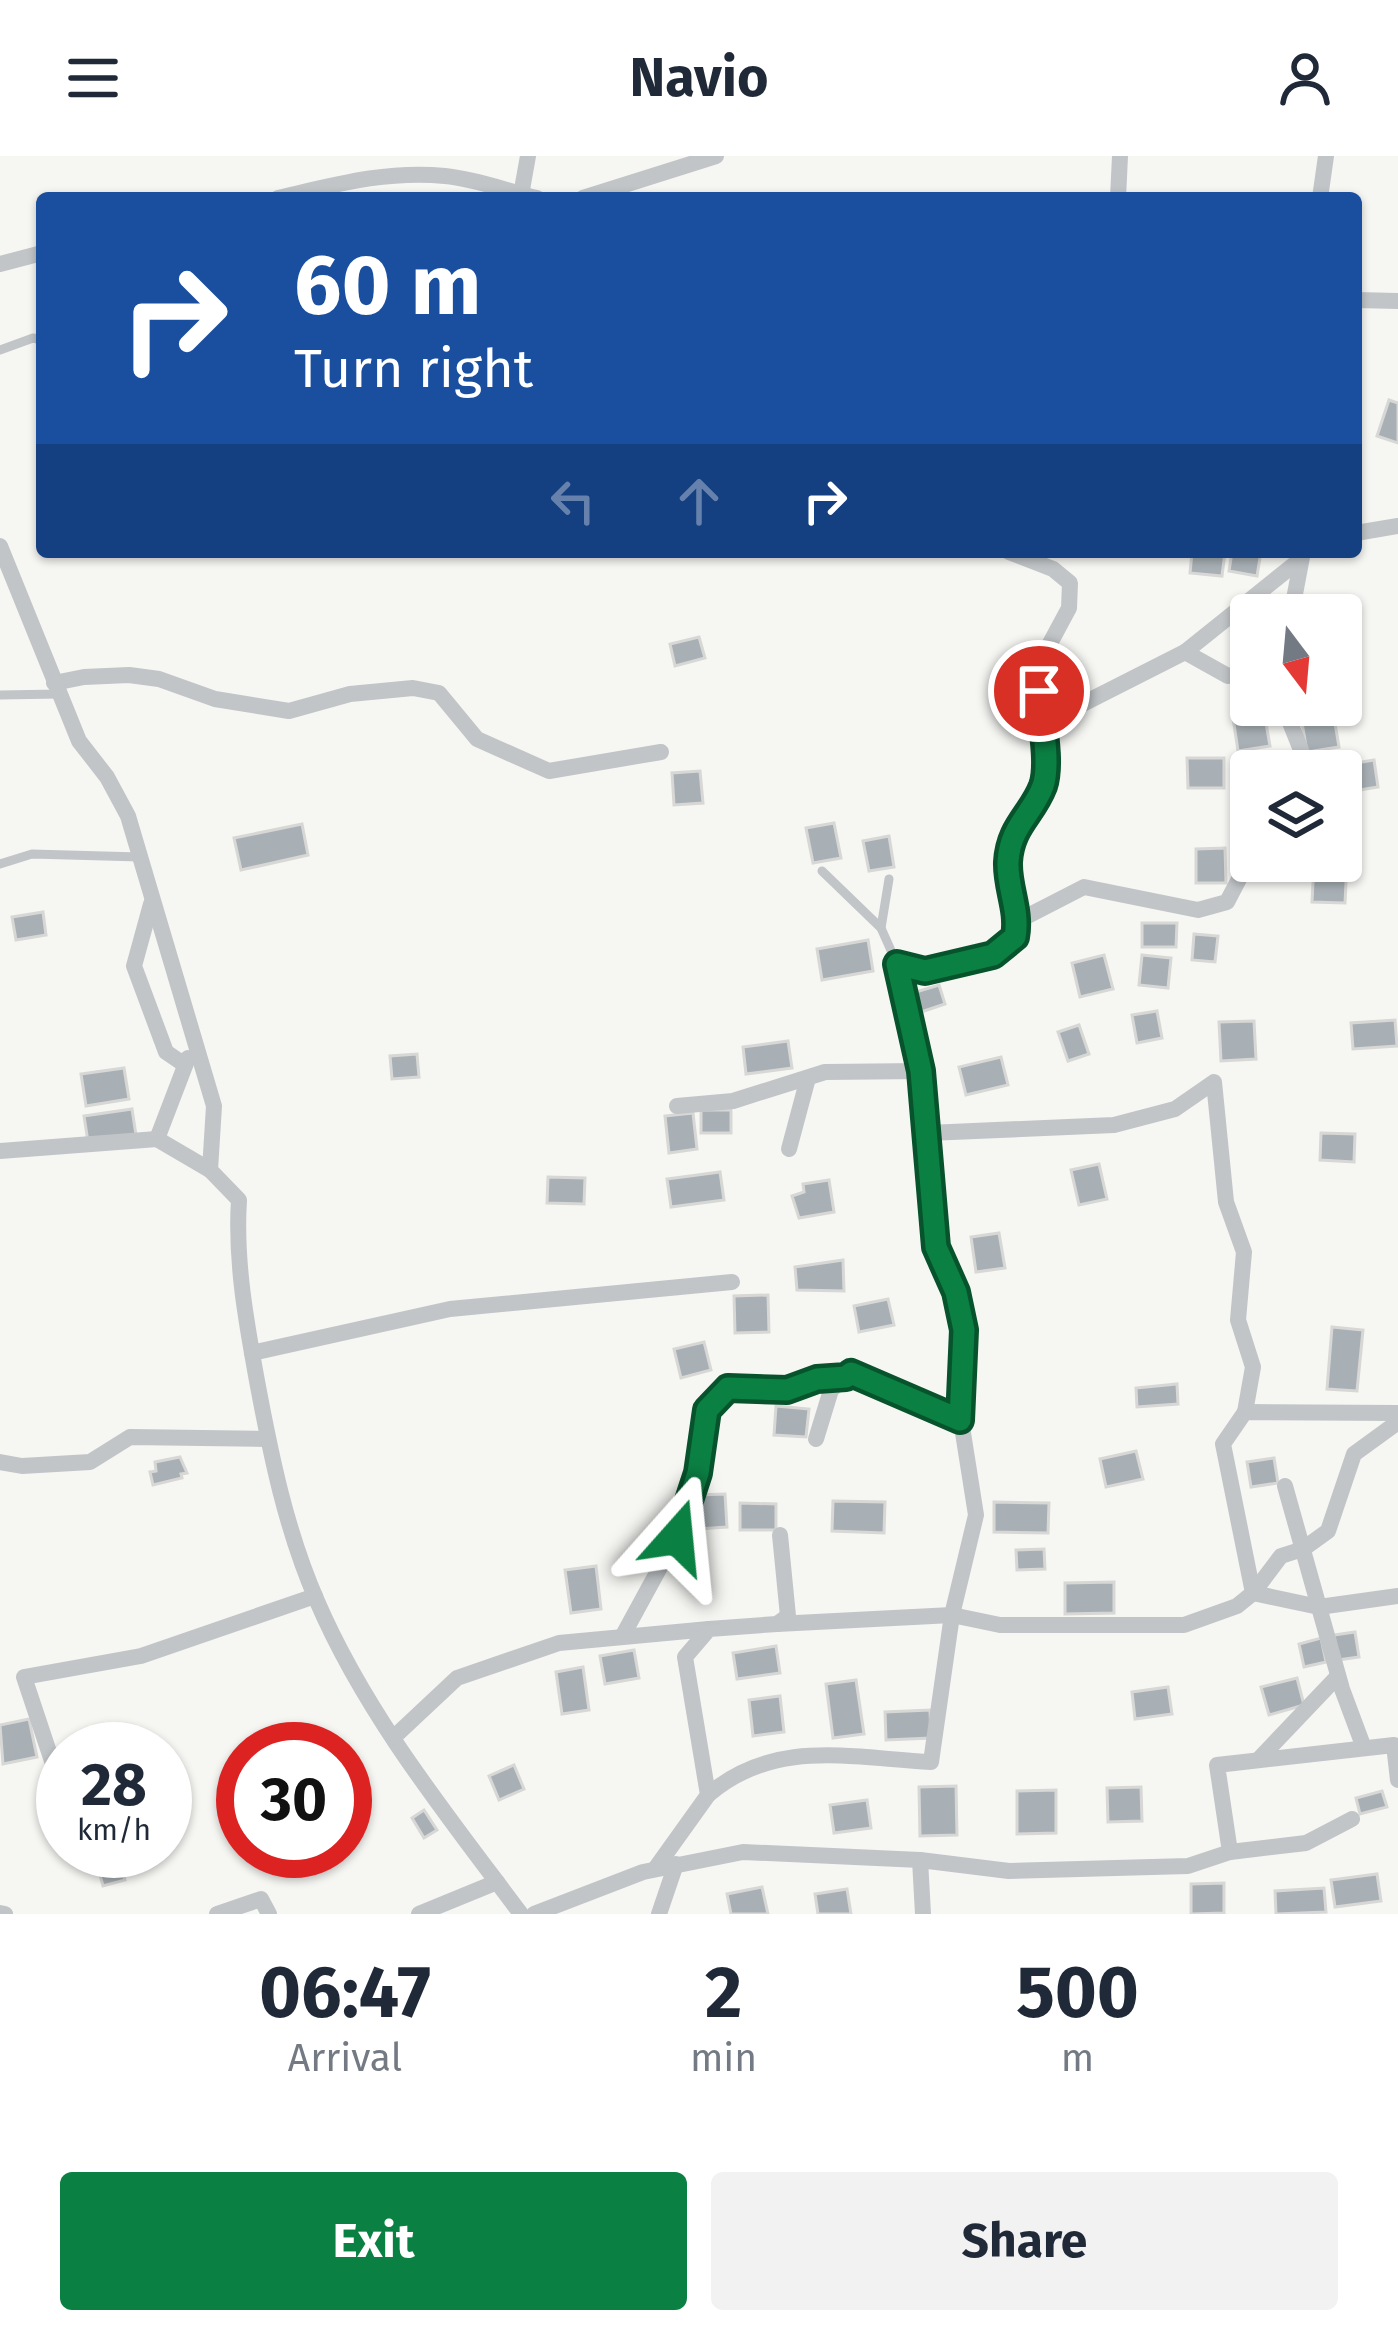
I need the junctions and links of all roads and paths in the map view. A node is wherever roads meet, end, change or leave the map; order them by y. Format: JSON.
{"nodes":[{"id":1,"x":528,"y":156,"type":"edge"},
{"id":2,"x":716,"y":156,"type":"edge"},
{"id":3,"x":1120,"y":156,"type":"edge"},
{"id":4,"x":1327,"y":156,"type":"edge"},
{"id":5,"x":302,"y":192,"type":"edge"},
{"id":6,"x":513,"y":192,"type":"edge"},
{"id":7,"x":529,"y":192,"type":"edge"},
{"id":8,"x":602,"y":192,"type":"edge"},
{"id":9,"x":1118,"y":192,"type":"edge"},
{"id":10,"x":1321,"y":192,"type":"edge"},
{"id":11,"x":36,"y":255,"type":"edge"},
{"id":12,"x":0,"y":264,"type":"edge"},
{"id":13,"x":1362,"y":300,"type":"edge"},
{"id":14,"x":1398,"y":301,"type":"edge"},
{"id":15,"x":36,"y":339,"type":"edge"},
{"id":16,"x":0,"y":350,"type":"edge"},
{"id":17,"x":1398,"y":526,"type":"edge"},
{"id":18,"x":1362,"y":532,"type":"edge"},
{"id":19,"x":0,"y":546,"type":"edge"},
{"id":20,"x":1025,"y":558,"type":"edge"},
{"id":21,"x":1300,"y":558,"type":"edge"},
{"id":22,"x":1303,"y":558,"type":"edge"},
{"id":23,"x":1296,"y":594,"type":"edge"},
{"id":24,"x":1185,"y":652,"type":"junction"},
{"id":25,"x":1230,"y":675,"type":"edge"},
{"id":26,"x":57,"y":688,"type":"junction"},
{"id":27,"x":0,"y":695,"type":"edge"},
{"id":28,"x":1041,"y":725,"type":"junction"},
{"id":29,"x":661,"y":752,"type":"dead end"},
{"id":30,"x":140,"y":857,"type":"junction"},
{"id":31,"x":0,"y":864,"type":"edge"},
{"id":32,"x":822,"y":871,"type":"dead end"},
{"id":33,"x":889,"y":879,"type":"dead end"},
{"id":34,"x":1237,"y":882,"type":"edge"},
{"id":35,"x":153,"y":899,"type":"junction"},
{"id":36,"x":1018,"y":921,"type":"junction"},
{"id":37,"x":881,"y":928,"type":"junction"},
{"id":38,"x":897,"y":964,"type":"junction"},
{"id":39,"x":194,"y":1041,"type":"junction"},
{"id":40,"x":185,"y":1066,"type":"junction"},
{"id":41,"x":921,"y":1071,"type":"junction"},
{"id":42,"x":808,"y":1078,"type":"junction"},
{"id":43,"x":677,"y":1106,"type":"dead end"},
{"id":44,"x":928,"y":1132,"type":"junction"},
{"id":45,"x":157,"y":1139,"type":"junction"},
{"id":46,"x":789,"y":1149,"type":"dead end"},
{"id":47,"x":0,"y":1151,"type":"edge"},
{"id":48,"x":211,"y":1169,"type":"junction"},
{"id":49,"x":732,"y":1282,"type":"dead end"},
{"id":50,"x":252,"y":1353,"type":"junction"},
{"id":51,"x":846,"y":1377,"type":"junction"},
{"id":52,"x":1245,"y":1412,"type":"junction"},
{"id":53,"x":1398,"y":1418,"type":"edge"},
{"id":54,"x":960,"y":1420,"type":"junction"},
{"id":55,"x":268,"y":1439,"type":"junction"},
{"id":56,"x":817,"y":1439,"type":"dead end"},
{"id":57,"x":0,"y":1462,"type":"edge"},
{"id":58,"x":1285,"y":1486,"type":"dead end"},
{"id":59,"x":780,"y":1535,"type":"dead end"},
{"id":60,"x":1304,"y":1549,"type":"junction"},
{"id":61,"x":1253,"y":1593,"type":"junction"},
{"id":62,"x":1398,"y":1595,"type":"edge"},
{"id":63,"x":315,"y":1596,"type":"junction"},
{"id":64,"x":1319,"y":1607,"type":"junction"},
{"id":65,"x":952,"y":1616,"type":"junction"},
{"id":66,"x":777,"y":1624,"type":"junction"},
{"id":67,"x":709,"y":1628,"type":"junction"},
{"id":68,"x":622,"y":1637,"type":"junction"},
{"id":69,"x":1338,"y":1676,"type":"junction"},
{"id":70,"x":38,"y":1722,"type":"edge"},
{"id":71,"x":393,"y":1738,"type":"junction"},
{"id":72,"x":1396,"y":1744,"type":"edge"},
{"id":73,"x":1364,"y":1748,"type":"junction"},
{"id":74,"x":1259,"y":1760,"type":"junction"},
{"id":75,"x":1398,"y":1780,"type":"edge"},
{"id":76,"x":708,"y":1795,"type":"junction"},
{"id":77,"x":1352,"y":1819,"type":"dead end"},
{"id":78,"x":681,"y":1831,"type":"junction"},
{"id":79,"x":1230,"y":1852,"type":"junction"},
{"id":80,"x":920,"y":1860,"type":"junction"},
{"id":81,"x":680,"y":1863,"type":"junction"},
{"id":82,"x":655,"y":1869,"type":"junction"},
{"id":83,"x":497,"y":1882,"type":"junction"},
{"id":84,"x":217,"y":1914,"type":"edge"},
{"id":85,"x":269,"y":1914,"type":"edge"},
{"id":86,"x":419,"y":1914,"type":"edge"},
{"id":87,"x":521,"y":1914,"type":"edge"},
{"id":88,"x":535,"y":1914,"type":"edge"},
{"id":89,"x":659,"y":1914,"type":"edge"},
{"id":90,"x":923,"y":1914,"type":"edge"}],
"edges":[{"from":1,"to":7,"type":"street"},
{"from":2,"to":8,"type":"street"},
{"from":3,"to":9,"type":"street"},
{"from":4,"to":10,"type":"street"},
{"from":5,"to":6,"type":"street"},
{"from":11,"to":12,"type":"street"},
{"from":13,"to":14,"type":"street"},
{"from":15,"to":16,"type":"lane"},
{"from":17,"to":18,"type":"street"},
{"from":19,"to":26,"type":"street"},
{"from":20,"to":28,"type":"street"},
{"from":21,"to":24,"type":"street"},
{"from":22,"to":23,"type":"street"},
{"from":24,"to":25,"type":"street"},
{"from":24,"to":28,"type":"street"},
{"from":26,"to":27,"type":"lane"},
{"from":26,"to":29,"type":"street"},
{"from":26,"to":30,"type":"street"},
{"from":28,"to":36,"type":"street"},
{"from":30,"to":31,"type":"lane"},
{"from":30,"to":35,"type":"street"},
{"from":32,"to":37,"type":"lane"},
{"from":33,"to":37,"type":"lane"},
{"from":34,"to":36,"type":"street"},
{"from":35,"to":39,"type":"street"},
{"from":35,"to":40,"type":"street"},
{"from":36,"to":38,"type":"street"},
{"from":37,"to":38,"type":"lane"},
{"from":38,"to":41,"type":"street"},
{"from":39,"to":40,"type":"street"},
{"from":39,"to":48,"type":"street"},
{"from":40,"to":45,"type":"street"},
{"from":41,"to":42,"type":"street"},
{"from":41,"to":44,"type":"street"},
{"from":42,"to":43,"type":"street"},
{"from":42,"to":46,"type":"street"},
{"from":44,"to":52,"type":"street"},
{"from":44,"to":54,"type":"street"},
{"from":45,"to":47,"type":"street"},
{"from":45,"to":48,"type":"street"},
{"from":48,"to":50,"type":"street"},
{"from":49,"to":50,"type":"street"},
{"from":50,"to":55,"type":"street"},
{"from":51,"to":54,"type":"street"},
{"from":51,"to":56,"type":"street"},
{"from":51,"to":68,"type":"street"},
{"from":52,"to":53,"type":"street"},
{"from":52,"to":61,"type":"street"},
{"from":53,"to":60,"type":"street"},
{"from":54,"to":65,"type":"street"},
{"from":55,"to":57,"type":"street"},
{"from":55,"to":63,"type":"street"},
{"from":58,"to":60,"type":"street"},
{"from":59,"to":66,"type":"street"},
{"from":60,"to":61,"type":"street"},
{"from":60,"to":64,"type":"street"},
{"from":61,"to":64,"type":"street"},
{"from":61,"to":65,"type":"street"},
{"from":62,"to":64,"type":"street"},
{"from":63,"to":70,"type":"street"},
{"from":63,"to":71,"type":"street"},
{"from":64,"to":69,"type":"street"},
{"from":65,"to":66,"type":"street"},
{"from":65,"to":76,"type":"street"},
{"from":66,"to":67,"type":"street"},
{"from":67,"to":68,"type":"street"},
{"from":67,"to":76,"type":"street"},
{"from":68,"to":71,"type":"street"},
{"from":69,"to":73,"type":"street"},
{"from":69,"to":74,"type":"street"},
{"from":71,"to":83,"type":"street"},
{"from":72,"to":73,"type":"street"},
{"from":72,"to":75,"type":"street"},
{"from":73,"to":74,"type":"street"},
{"from":74,"to":79,"type":"street"},
{"from":76,"to":78,"type":"street"},
{"from":77,"to":79,"type":"street"},
{"from":78,"to":81,"type":"street"},
{"from":78,"to":82,"type":"street"},
{"from":79,"to":80,"type":"street"},
{"from":80,"to":81,"type":"street"},
{"from":80,"to":90,"type":"street"},
{"from":81,"to":82,"type":"street"},
{"from":81,"to":89,"type":"street"},
{"from":82,"to":88,"type":"street"},
{"from":83,"to":86,"type":"street"},
{"from":83,"to":87,"type":"street"},
{"from":84,"to":85,"type":"street"}]}
